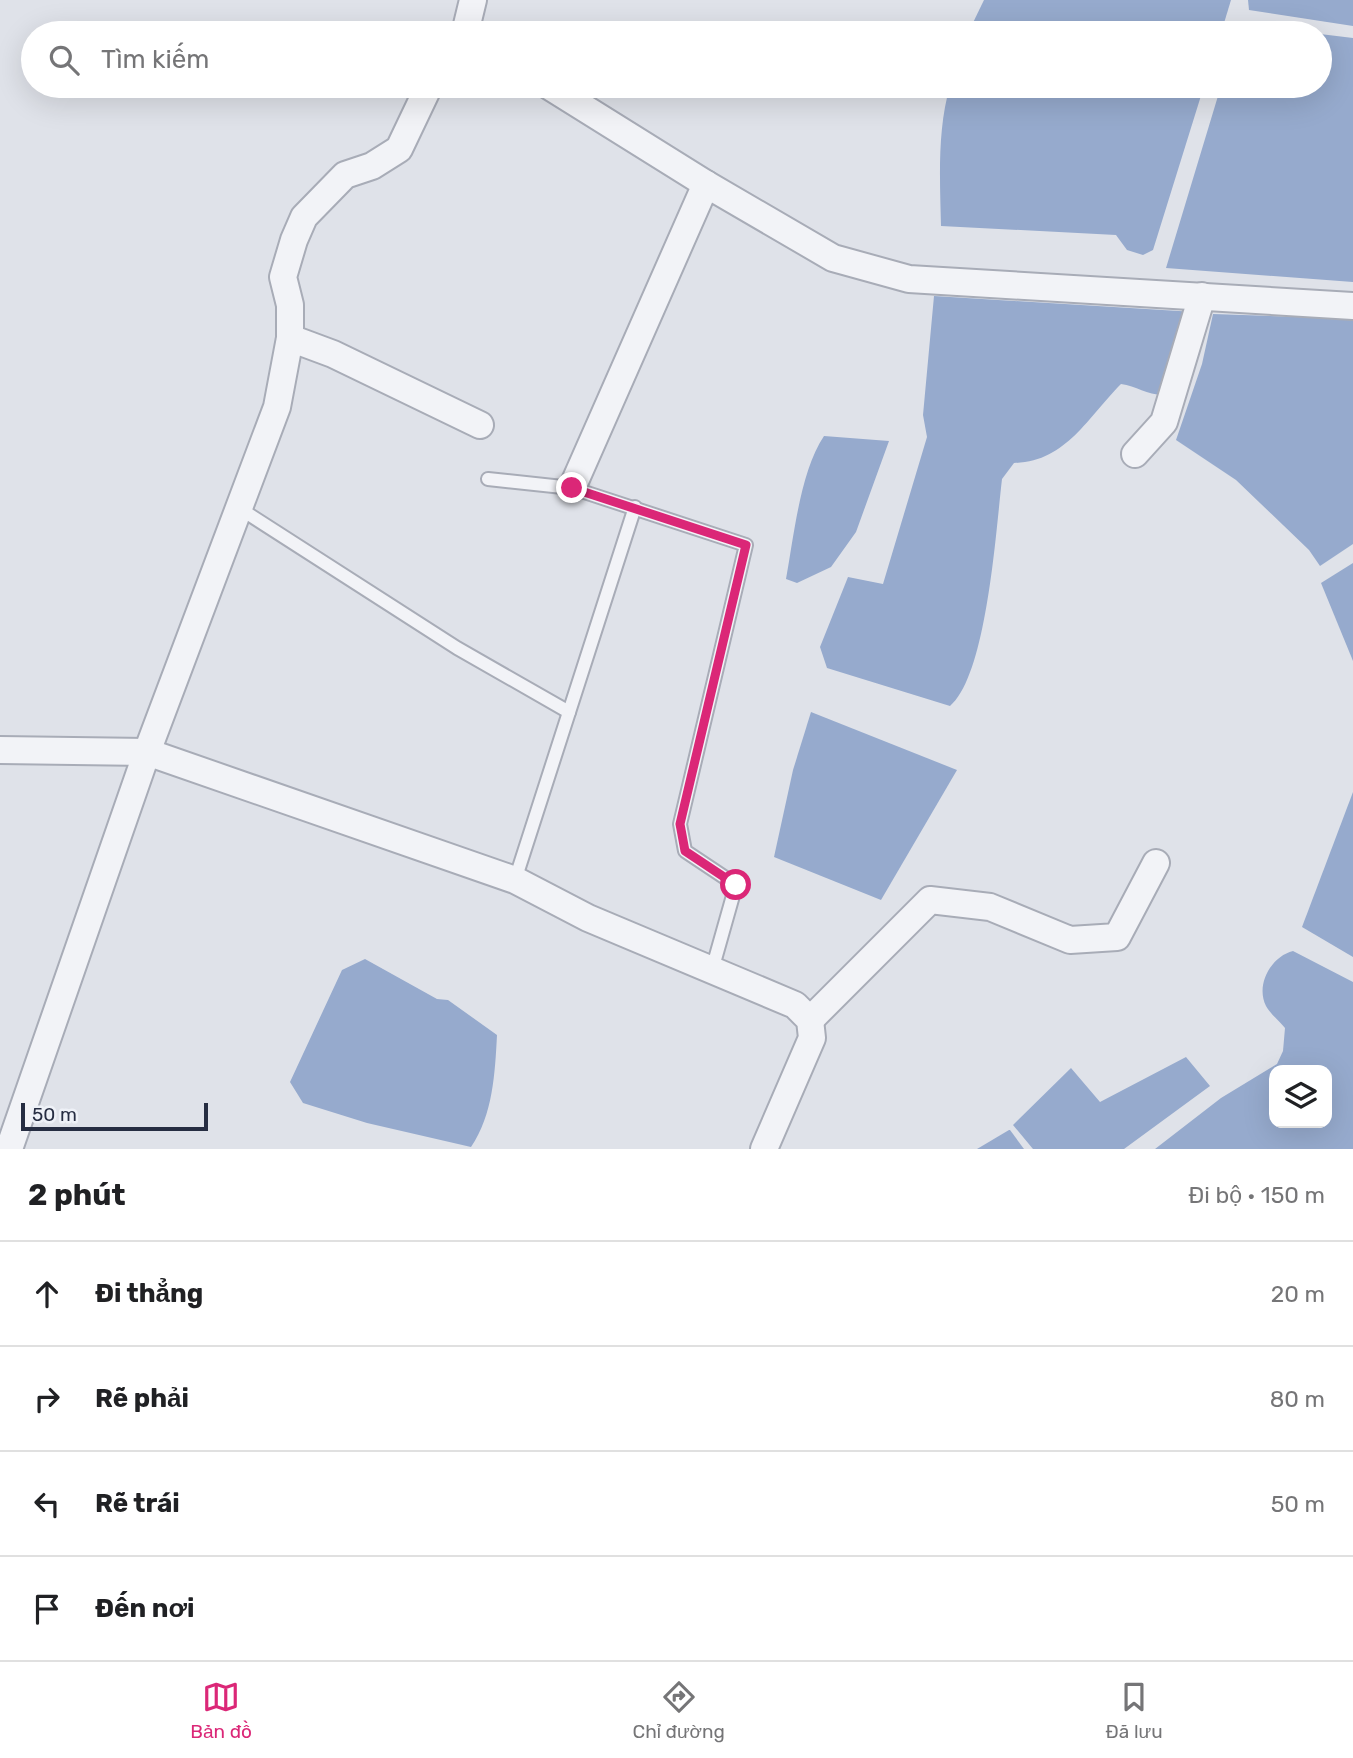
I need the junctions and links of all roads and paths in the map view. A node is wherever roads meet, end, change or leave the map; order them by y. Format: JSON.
{"nodes":[{"id":1,"x":473,"y":0,"type":"edge"},
{"id":2,"x":468,"y":21,"type":"edge"},
{"id":3,"x":423,"y":98,"type":"edge"},
{"id":4,"x":568,"y":98,"type":"edge"},
{"id":5,"x":706,"y":184,"type":"junction"},
{"id":6,"x":1202,"y":296,"type":"junction"},
{"id":7,"x":1353,"y":306,"type":"edge"},
{"id":8,"x":290,"y":338,"type":"junction"},
{"id":9,"x":480,"y":425,"type":"dead end"},
{"id":10,"x":1135,"y":454,"type":"dead end"},
{"id":11,"x":488,"y":479,"type":"dead end"},
{"id":12,"x":572,"y":488,"type":"junction"},
{"id":13,"x":635,"y":507,"type":"junction"},
{"id":14,"x":239,"y":508,"type":"junction"},
{"id":15,"x":569,"y":712,"type":"junction"},
{"id":16,"x":0,"y":750,"type":"edge"},
{"id":17,"x":147,"y":752,"type":"junction"},
{"id":18,"x":1156,"y":863,"type":"dead end"},
{"id":19,"x":515,"y":880,"type":"junction"},
{"id":20,"x":712,"y":970,"type":"junction"},
{"id":21,"x":810,"y":1020,"type":"junction"},
{"id":22,"x":9,"y":1149,"type":"edge"},
{"id":23,"x":764,"y":1149,"type":"edge"}],
"edges":[{"from":1,"to":2,"type":"street"},
{"from":3,"to":8,"type":"street"},
{"from":4,"to":5,"type":"street"},
{"from":5,"to":6,"type":"street"},
{"from":5,"to":12,"type":"street"},
{"from":6,"to":7,"type":"street"},
{"from":6,"to":10,"type":"street"},
{"from":8,"to":9,"type":"street"},
{"from":8,"to":14,"type":"street"},
{"from":11,"to":12,"type":"lane"},
{"from":12,"to":13,"type":"lane"},
{"from":13,"to":15,"type":"lane"},
{"from":13,"to":20,"type":"lane"},
{"from":14,"to":15,"type":"lane"},
{"from":14,"to":17,"type":"street"},
{"from":15,"to":19,"type":"lane"},
{"from":16,"to":17,"type":"street"},
{"from":17,"to":19,"type":"street"},
{"from":17,"to":22,"type":"street"},
{"from":18,"to":21,"type":"street"},
{"from":19,"to":20,"type":"street"},
{"from":20,"to":21,"type":"street"},
{"from":21,"to":23,"type":"street"}]}
